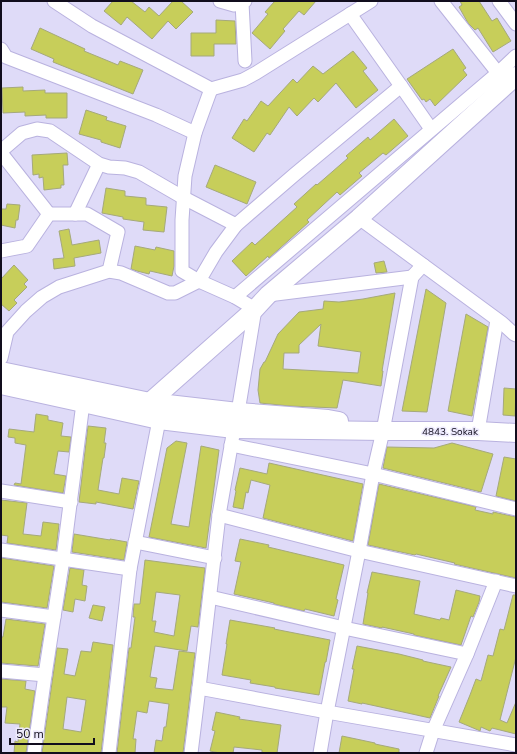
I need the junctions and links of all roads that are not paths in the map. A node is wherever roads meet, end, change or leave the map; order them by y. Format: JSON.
{"nodes":[{"id":1,"x":54,"y":1,"type":"edge"},
{"id":2,"x":220,"y":1,"type":"edge"},
{"id":3,"x":371,"y":1,"type":"edge"},
{"id":4,"x":441,"y":1,"type":"edge"},
{"id":5,"x":499,"y":1,"type":"edge"},
{"id":6,"x":243,"y":2,"type":"edge"},
{"id":7,"x":350,"y":14,"type":"junction"},
{"id":8,"x":516,"y":24,"type":"edge"},
{"id":9,"x":3,"y":56,"type":"edge"},
{"id":10,"x":516,"y":56,"type":"edge"},
{"id":11,"x":245,"y":61,"type":"dead end"},
{"id":12,"x":498,"y":73,"type":"junction"},
{"id":13,"x":516,"y":76,"type":"edge"},
{"id":14,"x":402,"y":86,"type":"junction"},
{"id":15,"x":211,"y":89,"type":"junction"},
{"id":16,"x":431,"y":130,"type":"junction"},
{"id":17,"x":195,"y":133,"type":"junction"},
{"id":18,"x":1,"y":152,"type":"edge"},
{"id":19,"x":99,"y":164,"type":"junction"},
{"id":20,"x":184,"y":198,"type":"junction"},
{"id":21,"x":49,"y":214,"type":"junction"},
{"id":22,"x":75,"y":214,"type":"junction"},
{"id":23,"x":359,"y":218,"type":"junction"},
{"id":24,"x":236,"y":225,"type":"junction"},
{"id":25,"x":1,"y":251,"type":"edge"},
{"id":26,"x":423,"y":265,"type":"junction"},
{"id":27,"x":109,"y":271,"type":"junction"},
{"id":28,"x":412,"y":277,"type":"junction"},
{"id":29,"x":199,"y":281,"type":"junction"},
{"id":30,"x":268,"y":295,"type":"junction"},
{"id":31,"x":235,"y":297,"type":"junction"},
{"id":32,"x":255,"y":309,"type":"junction"},
{"id":33,"x":497,"y":320,"type":"junction"},
{"id":34,"x":516,"y":335,"type":"edge"},
{"id":35,"x":2,"y":351,"type":"edge"},
{"id":36,"x":1,"y":370,"type":"edge"},
{"id":37,"x":1,"y":386,"type":"edge"},
{"id":38,"x":150,"y":402,"type":"junction"},
{"id":39,"x":83,"y":403,"type":"junction"},
{"id":40,"x":238,"y":412,"type":"junction"},
{"id":41,"x":159,"y":420,"type":"junction"},
{"id":42,"x":383,"y":431,"type":"junction"},
{"id":43,"x":478,"y":431,"type":"junction"},
{"id":44,"x":516,"y":433,"type":"edge"},
{"id":45,"x":232,"y":437,"type":"junction"},
{"id":46,"x":373,"y":474,"type":"junction"},
{"id":47,"x":1,"y":492,"type":"edge"},
{"id":48,"x":70,"y":502,"type":"junction"},
{"id":49,"x":516,"y":509,"type":"edge"},
{"id":50,"x":219,"y":515,"type":"junction"},
{"id":51,"x":135,"y":542,"type":"junction"},
{"id":52,"x":1,"y":550,"type":"edge"},
{"id":53,"x":359,"y":550,"type":"junction"},
{"id":54,"x":215,"y":558,"type":"junction"},
{"id":55,"x":63,"y":559,"type":"junction"},
{"id":56,"x":130,"y":569,"type":"junction"},
{"id":57,"x":496,"y":581,"type":"junction"},
{"id":58,"x":516,"y":586,"type":"edge"},
{"id":59,"x":210,"y":597,"type":"junction"},
{"id":60,"x":1,"y":610,"type":"edge"},
{"id":61,"x":54,"y":618,"type":"junction"},
{"id":62,"x":344,"y":628,"type":"junction"},
{"id":63,"x":467,"y":654,"type":"junction"},
{"id":64,"x":1,"y":671,"type":"edge"},
{"id":65,"x":45,"y":675,"type":"junction"},
{"id":66,"x":200,"y":688,"type":"junction"},
{"id":67,"x":327,"y":712,"type":"junction"},
{"id":68,"x":433,"y":731,"type":"junction"},
{"id":69,"x":516,"y":745,"type":"edge"},
{"id":70,"x":34,"y":753,"type":"edge"},
{"id":71,"x":109,"y":753,"type":"edge"},
{"id":72,"x":191,"y":753,"type":"edge"},
{"id":73,"x":320,"y":753,"type":"edge"},
{"id":74,"x":426,"y":753,"type":"edge"}],
"edges":[{"from":1,"to":15,"type":"street"},
{"from":2,"to":6,"type":"street"},
{"from":3,"to":7,"type":"street"},
{"from":4,"to":12,"type":"street"},
{"from":5,"to":8,"type":"street"},
{"from":6,"to":11,"type":"street"},
{"from":7,"to":14,"type":"street"},
{"from":7,"to":15,"type":"street"},
{"from":9,"to":17,"type":"street"},
{"from":10,"to":12,"type":"street"},
{"from":12,"to":16,"type":"street"},
{"from":13,"to":23,"type":"street"},
{"from":14,"to":16,"type":"street"},
{"from":14,"to":24,"type":"street"},
{"from":15,"to":17,"type":"street"},
{"from":16,"to":31,"type":"street"},
{"from":17,"to":20,"type":"street"},
{"from":18,"to":19,"type":"street"},
{"from":18,"to":21,"type":"street"},
{"from":19,"to":20,"type":"street"},
{"from":19,"to":22,"type":"street"},
{"from":20,"to":24,"type":"street"},
{"from":20,"to":29,"type":"street"},
{"from":21,"to":22,"type":"street"},
{"from":21,"to":25,"type":"street"},
{"from":22,"to":27,"type":"street"},
{"from":23,"to":26,"type":"street"},
{"from":23,"to":30,"type":"street"},
{"from":24,"to":29,"type":"street"},
{"from":26,"to":28,"type":"street"},
{"from":26,"to":33,"type":"street"},
{"from":27,"to":29,"type":"street"},
{"from":27,"to":35,"type":"street"},
{"from":28,"to":30,"type":"street"},
{"from":28,"to":42,"type":"street"},
{"from":29,"to":31,"type":"street"},
{"from":30,"to":32,"type":"street"},
{"from":31,"to":32,"type":"street"},
{"from":32,"to":38,"type":"street"},
{"from":32,"to":40,"type":"street"},
{"from":33,"to":34,"type":"street"},
{"from":33,"to":43,"type":"street"},
{"from":36,"to":38,"type":"street"},
{"from":37,"to":39,"type":"street"},
{"from":38,"to":40,"type":"street"},
{"from":39,"to":41,"type":"street"},
{"from":39,"to":48,"type":"street"},
{"from":40,"to":42,"type":"street"},
{"from":40,"to":45,"type":"street"},
{"from":41,"to":45,"type":"street"},
{"from":41,"to":51,"type":"street"},
{"from":42,"to":43,"type":"street","name":"4843. Sokak"},
{"from":42,"to":45,"type":"street"},
{"from":42,"to":46,"type":"street"},
{"from":43,"to":44,"type":"street","name":"4843. Sokak"},
{"from":45,"to":46,"type":"street"},
{"from":45,"to":50,"type":"street"},
{"from":46,"to":49,"type":"street"},
{"from":46,"to":53,"type":"street"},
{"from":47,"to":48,"type":"street"},
{"from":48,"to":55,"type":"street"},
{"from":50,"to":53,"type":"street"},
{"from":50,"to":54,"type":"street"},
{"from":51,"to":54,"type":"street"},
{"from":51,"to":56,"type":"street"},
{"from":52,"to":55,"type":"street"},
{"from":53,"to":57,"type":"street"},
{"from":53,"to":62,"type":"street"},
{"from":54,"to":59,"type":"street"},
{"from":55,"to":56,"type":"street"},
{"from":55,"to":61,"type":"street"},
{"from":56,"to":71,"type":"street"},
{"from":57,"to":58,"type":"street"},
{"from":57,"to":63,"type":"street"},
{"from":59,"to":62,"type":"street"},
{"from":59,"to":66,"type":"street"},
{"from":60,"to":61,"type":"street"},
{"from":61,"to":65,"type":"street"},
{"from":62,"to":63,"type":"street"},
{"from":62,"to":67,"type":"street"},
{"from":63,"to":68,"type":"street"},
{"from":64,"to":65,"type":"street"},
{"from":65,"to":70,"type":"street"},
{"from":66,"to":67,"type":"street"},
{"from":66,"to":72,"type":"street"},
{"from":67,"to":68,"type":"street"},
{"from":67,"to":73,"type":"street"},
{"from":68,"to":69,"type":"street"},
{"from":68,"to":74,"type":"street"}]}
